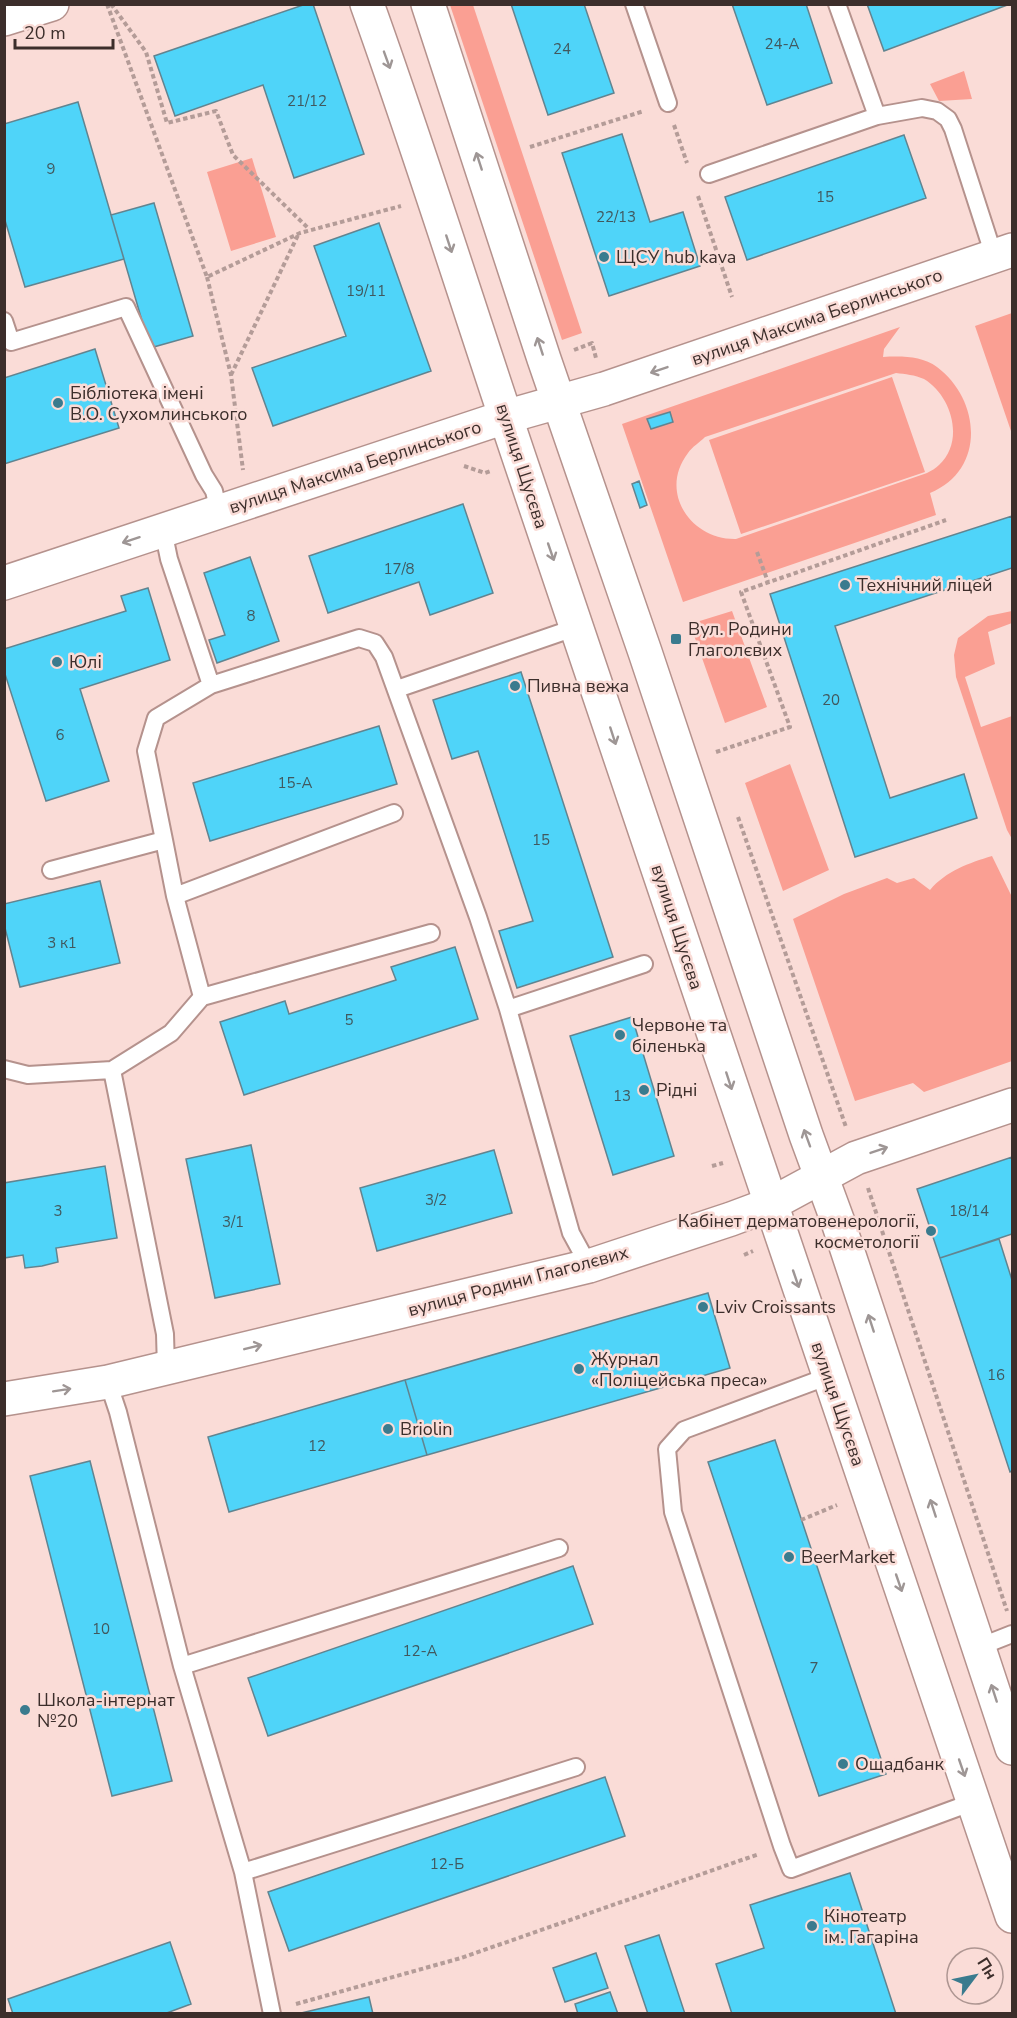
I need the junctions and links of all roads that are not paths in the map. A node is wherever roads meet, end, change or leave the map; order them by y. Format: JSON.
{"nodes":[{"id":1,"x":52,"y":4,"type":"edge"},
{"id":2,"x":367,"y":4,"type":"edge"},
{"id":3,"x":428,"y":4,"type":"edge"},
{"id":4,"x":634,"y":4,"type":"edge"},
{"id":5,"x":837,"y":4,"type":"edge"},
{"id":6,"x":4,"y":19,"type":"edge"},
{"id":7,"x":668,"y":103,"type":"road end"},
{"id":8,"x":877,"y":116,"type":"junction"},
{"id":9,"x":709,"y":174,"type":"road end"},
{"id":10,"x":1003,"y":253,"type":"edge"},
{"id":11,"x":4,"y":321,"type":"edge"},
{"id":12,"x":560,"y":401,"type":"junction"},
{"id":13,"x":505,"y":417,"type":"junction"},
{"id":14,"x":219,"y":512,"type":"junction"},
{"id":15,"x":163,"y":530,"type":"junction"},
{"id":16,"x":4,"y":583,"type":"edge"},
{"id":17,"x":577,"y":627,"type":"junction"},
{"id":18,"x":211,"y":685,"type":"junction"},
{"id":19,"x":397,"y":689,"type":"junction"},
{"id":20,"x":394,"y":813,"type":"dead end"},
{"id":21,"x":164,"y":840,"type":"junction"},
{"id":22,"x":51,"y":870,"type":"dead end"},
{"id":23,"x":175,"y":896,"type":"junction"},
{"id":24,"x":431,"y":933,"type":"dead end"},
{"id":25,"x":644,"y":964,"type":"dead end"},
{"id":26,"x":202,"y":997,"type":"junction"},
{"id":27,"x":508,"y":1008,"type":"junction"},
{"id":28,"x":4,"y":1069,"type":"edge"},
{"id":29,"x":112,"y":1070,"type":"junction"},
{"id":30,"x":1012,"y":1105,"type":"edge"},
{"id":31,"x":821,"y":1177,"type":"junction"},
{"id":32,"x":771,"y":1204,"type":"junction"},
{"id":33,"x":589,"y":1266,"type":"junction"},
{"id":34,"x":165,"y":1369,"type":"junction"},
{"id":35,"x":829,"y":1376,"type":"junction"},
{"id":36,"x":108,"y":1382,"type":"junction"},
{"id":37,"x":4,"y":1399,"type":"edge"},
{"id":38,"x":559,"y":1548,"type":"dead end"},
{"id":39,"x":1012,"y":1634,"type":"edge"},
{"id":40,"x":979,"y":1647,"type":"junction"},
{"id":41,"x":182,"y":1666,"type":"junction"},
{"id":42,"x":1012,"y":1748,"type":"edge"},
{"id":43,"x":576,"y":1767,"type":"dead end"},
{"id":44,"x":973,"y":1802,"type":"junction"},
{"id":45,"x":243,"y":1872,"type":"junction"},
{"id":46,"x":1012,"y":1916,"type":"edge"},
{"id":47,"x":272,"y":2013,"type":"edge"}],
"edges":[{"from":1,"to":6,"type":"main road"},
{"from":2,"to":13,"type":"main road","name":"вулиця Щусєва","one_way":true},
{"from":12,"to":3,"type":"main road","one_way":true},
{"from":4,"to":7,"type":"lane"},
{"from":5,"to":8,"type":"lane"},
{"from":8,"to":9,"type":"lane"},
{"from":8,"to":10,"type":"lane"},
{"from":10,"to":12,"type":"main road","name":"вулиця Максима Берлинського","one_way":true},
{"from":11,"to":14,"type":"lane"},
{"from":12,"to":13,"type":"main road","name":"вулиця Максима Берлинського"},
{"from":31,"to":12,"type":"main road","one_way":true},
{"from":13,"to":14,"type":"main road","name":"вулиця Максима Берлинського"},
{"from":13,"to":17,"type":"main road","name":"вулиця Щусєва","one_way":true},
{"from":14,"to":15,"type":"main road","name":"вулиця Максима Берлинського"},
{"from":15,"to":16,"type":"main road","name":"вулиця Максима Берлинського","one_way":true},
{"from":15,"to":18,"type":"lane"},
{"from":17,"to":19,"type":"lane"},
{"from":17,"to":32,"type":"main road","name":"вулиця Щусєва","one_way":true},
{"from":18,"to":19,"type":"lane"},
{"from":18,"to":21,"type":"lane"},
{"from":19,"to":27,"type":"lane"},
{"from":20,"to":23,"type":"lane"},
{"from":21,"to":22,"type":"lane"},
{"from":21,"to":23,"type":"lane"},
{"from":23,"to":26,"type":"lane"},
{"from":24,"to":26,"type":"lane"},
{"from":25,"to":27,"type":"lane"},
{"from":26,"to":29,"type":"lane"},
{"from":27,"to":33,"type":"lane"},
{"from":28,"to":29,"type":"lane"},
{"from":29,"to":34,"type":"lane"},
{"from":31,"to":30,"type":"main road","name":"вулиця Родини Глаголєвих","one_way":true},
{"from":31,"to":32,"type":"main road","name":"вулиця Родини Глаголєвих"},
{"from":40,"to":31,"type":"main road","one_way":true},
{"from":32,"to":33,"type":"main road","name":"вулиця Родини Глаголєвих"},
{"from":32,"to":35,"type":"main road","name":"вулиця Щусєва","one_way":true},
{"from":34,"to":33,"type":"main road","name":"вулиця Родини Глаголєвих","one_way":true},
{"from":34,"to":36,"type":"main road","name":"вулиця Родини Глаголєвих"},
{"from":35,"to":44,"type":"main road","name":"вулиця Щусєва","one_way":true},
{"from":35,"to":44,"type":"lane"},
{"from":37,"to":36,"type":"main road","name":"вулиця Родини Глаголєвих","one_way":true},
{"from":36,"to":41,"type":"lane"},
{"from":38,"to":41,"type":"lane"},
{"from":39,"to":40,"type":"lane"},
{"from":42,"to":40,"type":"main road","one_way":true},
{"from":41,"to":45,"type":"lane"},
{"from":43,"to":45,"type":"lane"},
{"from":44,"to":46,"type":"main road","name":"вулиця Щусєва"},
{"from":45,"to":47,"type":"lane"}]}
